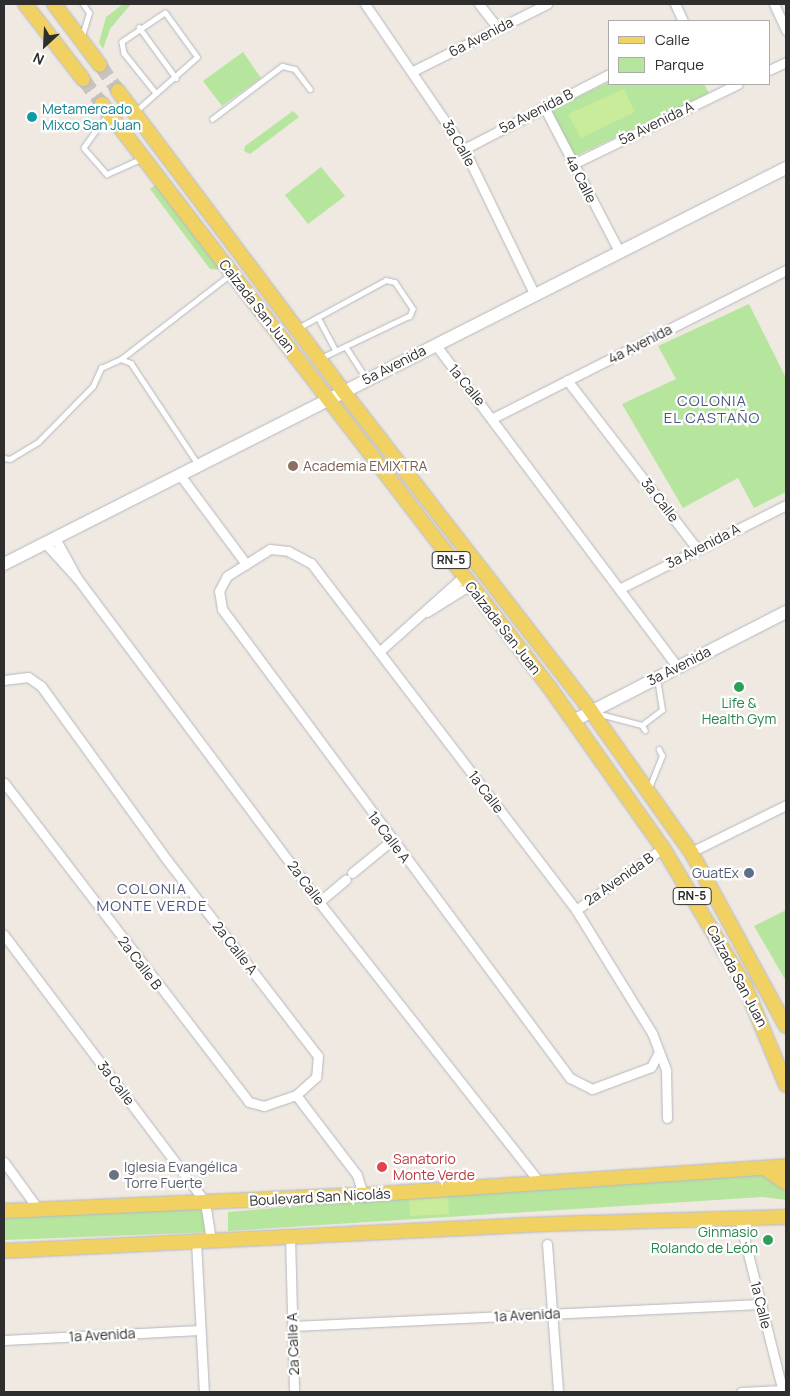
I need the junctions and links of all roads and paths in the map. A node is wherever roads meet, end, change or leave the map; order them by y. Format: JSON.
{"nodes":[{"id":1,"x":25,"y":4,"type":"edge"},
{"id":2,"x":54,"y":4,"type":"edge"},
{"id":3,"x":83,"y":4,"type":"edge"},
{"id":4,"x":365,"y":4,"type":"edge"},
{"id":5,"x":479,"y":4,"type":"edge"},
{"id":6,"x":547,"y":4,"type":"edge"},
{"id":7,"x":675,"y":4,"type":"edge"},
{"id":8,"x":774,"y":4,"type":"edge"},
{"id":9,"x":683,"y":20,"type":"edge"},
{"id":10,"x":140,"y":27,"type":"junction"},
{"id":11,"x":498,"y":28,"type":"junction"},
{"id":12,"x":786,"y":30,"type":"edge"},
{"id":13,"x":80,"y":39,"type":"junction"},
{"id":14,"x":786,"y":62,"type":"edge"},
{"id":15,"x":100,"y":65,"type":"tunnel mouth"},
{"id":16,"x":415,"y":70,"type":"junction"},
{"id":17,"x":770,"y":70,"type":"edge"},
{"id":18,"x":608,"y":75,"type":"edge"},
{"id":19,"x":176,"y":78,"type":"junction"},
{"id":20,"x":83,"y":79,"type":"tunnel mouth"},
{"id":21,"x":716,"y":85,"type":"edge"},
{"id":22,"x":736,"y":85,"type":"edge"},
{"id":23,"x":310,"y":89,"type":"dead end"},
{"id":24,"x":118,"y":90,"type":"tunnel mouth"},
{"id":25,"x":719,"y":92,"type":"junction"},
{"id":26,"x":156,"y":93,"type":"junction"},
{"id":27,"x":544,"y":107,"type":"junction"},
{"id":28,"x":105,"y":108,"type":"joint"},
{"id":29,"x":135,"y":112,"type":"junction"},
{"id":30,"x":212,"y":119,"type":"dead end"},
{"id":31,"x":464,"y":149,"type":"junction"},
{"id":32,"x":144,"y":158,"type":"junction"},
{"id":33,"x":573,"y":164,"type":"junction"},
{"id":34,"x":786,"y":168,"type":"edge"},
{"id":35,"x":619,"y":251,"type":"junction"},
{"id":36,"x":786,"y":270,"type":"edge"},
{"id":37,"x":232,"y":273,"type":"junction"},
{"id":38,"x":534,"y":293,"type":"junction"},
{"id":39,"x":318,"y":317,"type":"junction"},
{"id":40,"x":296,"y":329,"type":"junction"},
{"id":41,"x":435,"y":344,"type":"junction"},
{"id":42,"x":346,"y":347,"type":"junction"},
{"id":43,"x":336,"y":351,"type":"junction"},
{"id":44,"x":121,"y":359,"type":"junction"},
{"id":45,"x":319,"y":360,"type":"junction"},
{"id":46,"x":367,"y":379,"type":"junction"},
{"id":47,"x":567,"y":380,"type":"junction"},
{"id":48,"x":343,"y":391,"type":"junction"},
{"id":49,"x":329,"y":400,"type":"junction"},
{"id":50,"x":493,"y":418,"type":"junction"},
{"id":51,"x":4,"y":458,"type":"edge"},
{"id":52,"x":199,"y":465,"type":"junction"},
{"id":53,"x":180,"y":475,"type":"junction"},
{"id":54,"x":786,"y":505,"type":"edge"},
{"id":55,"x":50,"y":540,"type":"junction"},
{"id":56,"x":697,"y":549,"type":"junction"},
{"id":57,"x":4,"y":564,"type":"edge"},
{"id":58,"x":246,"y":564,"type":"junction"},
{"id":59,"x":467,"y":581,"type":"junction"},
{"id":60,"x":621,"y":588,"type":"junction"},
{"id":61,"x":786,"y":612,"type":"edge"},
{"id":62,"x":380,"y":652,"type":"junction"},
{"id":63,"x":677,"y":666,"type":"junction"},
{"id":64,"x":657,"y":677,"type":"junction"},
{"id":65,"x":4,"y":680,"type":"edge"},
{"id":66,"x":591,"y":711,"type":"junction"},
{"id":67,"x":573,"y":721,"type":"junction"},
{"id":68,"x":642,"y":725,"type":"junction"},
{"id":69,"x":646,"y":730,"type":"dead end"},
{"id":70,"x":658,"y":750,"type":"dead end"},
{"id":71,"x":4,"y":783,"type":"edge"},
{"id":72,"x":648,"y":791,"type":"junction"},
{"id":73,"x":786,"y":805,"type":"edge"},
{"id":74,"x":391,"y":841,"type":"junction"},
{"id":75,"x":662,"y":848,"type":"junction"},
{"id":76,"x":691,"y":852,"type":"junction"},
{"id":77,"x":319,"y":902,"type":"junction"},
{"id":78,"x":576,"y":910,"type":"junction"},
{"id":79,"x":4,"y":935,"type":"edge"},
{"id":80,"x":786,"y":1026,"type":"edge"},
{"id":81,"x":658,"y":1054,"type":"junction"},
{"id":82,"x":786,"y":1086,"type":"edge"},
{"id":83,"x":296,"y":1095,"type":"junction"},
{"id":84,"x":667,"y":1118,"type":"dead end"},
{"id":85,"x":4,"y":1162,"type":"edge"},
{"id":86,"x":786,"y":1166,"type":"edge"},
{"id":87,"x":764,"y":1168,"type":"junction"},
{"id":88,"x":541,"y":1184,"type":"junction"},
{"id":89,"x":786,"y":1184,"type":"edge"},
{"id":90,"x":363,"y":1195,"type":"junction"},
{"id":91,"x":205,"y":1202,"type":"junction"},
{"id":92,"x":38,"y":1209,"type":"junction"},
{"id":93,"x":4,"y":1212,"type":"edge"},
{"id":94,"x":786,"y":1217,"type":"edge"},
{"id":95,"x":739,"y":1218,"type":"junction"},
{"id":96,"x":290,"y":1236,"type":"junction"},
{"id":97,"x":211,"y":1240,"type":"junction"},
{"id":98,"x":196,"y":1241,"type":"junction"},
{"id":99,"x":547,"y":1244,"type":"dead end"},
{"id":100,"x":4,"y":1251,"type":"edge"},
{"id":101,"x":760,"y":1304,"type":"junction"},
{"id":102,"x":553,"y":1314,"type":"junction"},
{"id":103,"x":292,"y":1326,"type":"junction"},
{"id":104,"x":200,"y":1330,"type":"junction"},
{"id":105,"x":4,"y":1340,"type":"edge"},
{"id":106,"x":783,"y":1391,"type":"edge"},
{"id":107,"x":204,"y":1392,"type":"edge"},
{"id":108,"x":294,"y":1392,"type":"edge"},
{"id":109,"x":558,"y":1392,"type":"edge"},
{"id":110,"x":741,"y":1392,"type":"edge"}],
"edges":[{"from":1,"to":20,"type":"main road"},
{"from":2,"to":13,"type":"main road"},
{"from":3,"to":13,"type":"lane"},
{"from":4,"to":16,"type":"street","name":"3a Calle"},
{"from":5,"to":11,"type":"street"},
{"from":6,"to":11,"type":"street","name":"6a Avenida"},
{"from":7,"to":9,"type":"street"},
{"from":8,"to":12,"type":"street"},
{"from":10,"to":19,"type":"lane"},
{"from":10,"to":19,"type":"lane"},
{"from":10,"to":26,"type":"lane"},
{"from":11,"to":16,"type":"street","name":"6a Avenida"},
{"from":13,"to":15,"type":"main road"},
{"from":14,"to":17,"type":"street"},
{"from":16,"to":31,"type":"street","name":"3a Calle"},
{"from":18,"to":27,"type":"street","name":"5a Avenida B"},
{"from":19,"to":26,"type":"lane"},
{"from":21,"to":25,"type":"street"},
{"from":22,"to":25,"type":"street","name":"5a Avenida A"},
{"from":23,"to":30,"type":"lane"},
{"from":24,"to":29,"type":"main road","name":"Calzada San Juan","number":"RN-5"},
{"from":25,"to":33,"type":"street","name":"5a Avenida A"},
{"from":26,"to":29,"type":"lane"},
{"from":27,"to":31,"type":"street","name":"5a Avenida B"},
{"from":27,"to":33,"type":"street","name":"4a Calle"},
{"from":28,"to":32,"type":"main road","name":"Calzada San Juan","number":"RN-5"},
{"from":28,"to":32,"type":"lane"},
{"from":29,"to":40,"type":"main road","name":"Calzada San Juan","number":"RN-5"},
{"from":31,"to":38,"type":"street","name":"3a Calle"},
{"from":32,"to":37,"type":"main road","name":"Calzada San Juan","number":"RN-5"},
{"from":33,"to":35,"type":"street","name":"4a Calle"},
{"from":34,"to":35,"type":"main road","name":"5a Avenida"},
{"from":35,"to":38,"type":"main road","name":"5a Avenida"},
{"from":36,"to":47,"type":"street","name":"4a Avenida"},
{"from":37,"to":44,"type":"lane"},
{"from":37,"to":49,"type":"main road","name":"Calzada San Juan","number":"RN-5"},
{"from":38,"to":41,"type":"main road","name":"5a Avenida"},
{"from":39,"to":40,"type":"lane"},
{"from":39,"to":42,"type":"lane"},
{"from":39,"to":43,"type":"lane"},
{"from":40,"to":45,"type":"main road","name":"Calzada San Juan","number":"RN-5"},
{"from":41,"to":46,"type":"main road","name":"5a Avenida"},
{"from":41,"to":50,"type":"street","name":"1a Calle"},
{"from":42,"to":43,"type":"lane"},
{"from":42,"to":46,"type":"lane"},
{"from":43,"to":45,"type":"lane"},
{"from":44,"to":51,"type":"lane"},
{"from":44,"to":52,"type":"lane"},
{"from":45,"to":48,"type":"main road","name":"Calzada San Juan","number":"RN-5"},
{"from":46,"to":48,"type":"main road","name":"5a Avenida"},
{"from":47,"to":50,"type":"street","name":"4a Avenida"},
{"from":47,"to":56,"type":"street","name":"3a Calle"},
{"from":48,"to":49,"type":"main road","name":"5a Avenida"},
{"from":48,"to":66,"type":"main road","name":"Calzada San Juan","number":"RN-5"},
{"from":49,"to":52,"type":"main road","name":"5a Avenida"},
{"from":49,"to":59,"type":"main road","name":"Calzada San Juan","number":"RN-5"},
{"from":50,"to":60,"type":"street","name":"1a Calle"},
{"from":52,"to":53,"type":"main road","name":"5a Avenida"},
{"from":53,"to":55,"type":"main road","name":"5a Avenida"},
{"from":53,"to":58,"type":"street"},
{"from":54,"to":56,"type":"street","name":"3a Avenida A"},
{"from":55,"to":57,"type":"main road","name":"5a Avenida"},
{"from":55,"to":77,"type":"street","name":"2a Calle"},
{"from":56,"to":60,"type":"street","name":"3a Avenida A"},
{"from":58,"to":62,"type":"street","name":"1a Calle"},
{"from":58,"to":74,"type":"street","name":"1a Calle A"},
{"from":59,"to":62,"type":"street"},
{"from":59,"to":67,"type":"main road","name":"Calzada San Juan","number":"RN-5"},
{"from":60,"to":63,"type":"street","name":"1a Calle"},
{"from":61,"to":63,"type":"main road","name":"3a Avenida"},
{"from":62,"to":78,"type":"street","name":"1a Calle"},
{"from":63,"to":64,"type":"main road","name":"3a Avenida"},
{"from":64,"to":66,"type":"main road","name":"3a Avenida"},
{"from":64,"to":68,"type":"lane"},
{"from":65,"to":83,"type":"street","name":"2a Calle A"},
{"from":66,"to":67,"type":"main road","name":"3a Avenida"},
{"from":66,"to":68,"type":"lane"},
{"from":66,"to":72,"type":"main road","name":"Calzada San Juan","number":"RN-5"},
{"from":67,"to":75,"type":"main road","name":"Calzada San Juan","number":"RN-5"},
{"from":68,"to":69,"type":"lane"},
{"from":70,"to":72,"type":"lane"},
{"from":71,"to":83,"type":"street","name":"2a Calle B"},
{"from":72,"to":76,"type":"main road","name":"Calzada San Juan","number":"RN-5"},
{"from":73,"to":76,"type":"street"},
{"from":74,"to":77,"type":"street"},
{"from":74,"to":81,"type":"street","name":"1a Calle A"},
{"from":75,"to":78,"type":"street","name":"2a Avenida B"},
{"from":75,"to":82,"type":"main road","name":"Calzada San Juan","number":"RN-5"},
{"from":76,"to":80,"type":"main road","name":"Calzada San Juan","number":"RN-5"},
{"from":77,"to":88,"type":"street","name":"2a Calle"},
{"from":78,"to":81,"type":"street","name":"1a Calle"},
{"from":79,"to":91,"type":"street","name":"3a Calle"},
{"from":81,"to":84,"type":"street","name":"1a Calle"},
{"from":83,"to":90,"type":"street"},
{"from":85,"to":92,"type":"street"},
{"from":86,"to":87,"type":"main road","name":"Boulevard San Nicolás"},
{"from":87,"to":88,"type":"main road","name":"Boulevard San Nicolás"},
{"from":87,"to":89,"type":"main road"},
{"from":88,"to":90,"type":"main road","name":"Boulevard San Nicolás"},
{"from":90,"to":91,"type":"main road","name":"Boulevard San Nicolás"},
{"from":91,"to":92,"type":"main road","name":"Boulevard San Nicolás"},
{"from":91,"to":97,"type":"street","name":"3a Calle"},
{"from":92,"to":93,"type":"main road","name":"Boulevard San Nicolás"},
{"from":94,"to":95,"type":"main road"},
{"from":95,"to":96,"type":"main road"},
{"from":95,"to":101,"type":"street","name":"1a Calle"},
{"from":96,"to":97,"type":"main road"},
{"from":96,"to":103,"type":"street","name":"2a Calle A"},
{"from":97,"to":98,"type":"main road"},
{"from":98,"to":100,"type":"main road"},
{"from":98,"to":104,"type":"street"},
{"from":99,"to":102,"type":"street"},
{"from":101,"to":102,"type":"street","name":"1a Avenida"},
{"from":101,"to":106,"type":"street","name":"1a Calle"},
{"from":102,"to":103,"type":"street","name":"1a Avenida"},
{"from":102,"to":109,"type":"street"},
{"from":103,"to":108,"type":"street","name":"2a Calle A"},
{"from":104,"to":105,"type":"street","name":"1a Avenida"},
{"from":104,"to":107,"type":"street"},
{"from":106,"to":110,"type":"street"}]}
